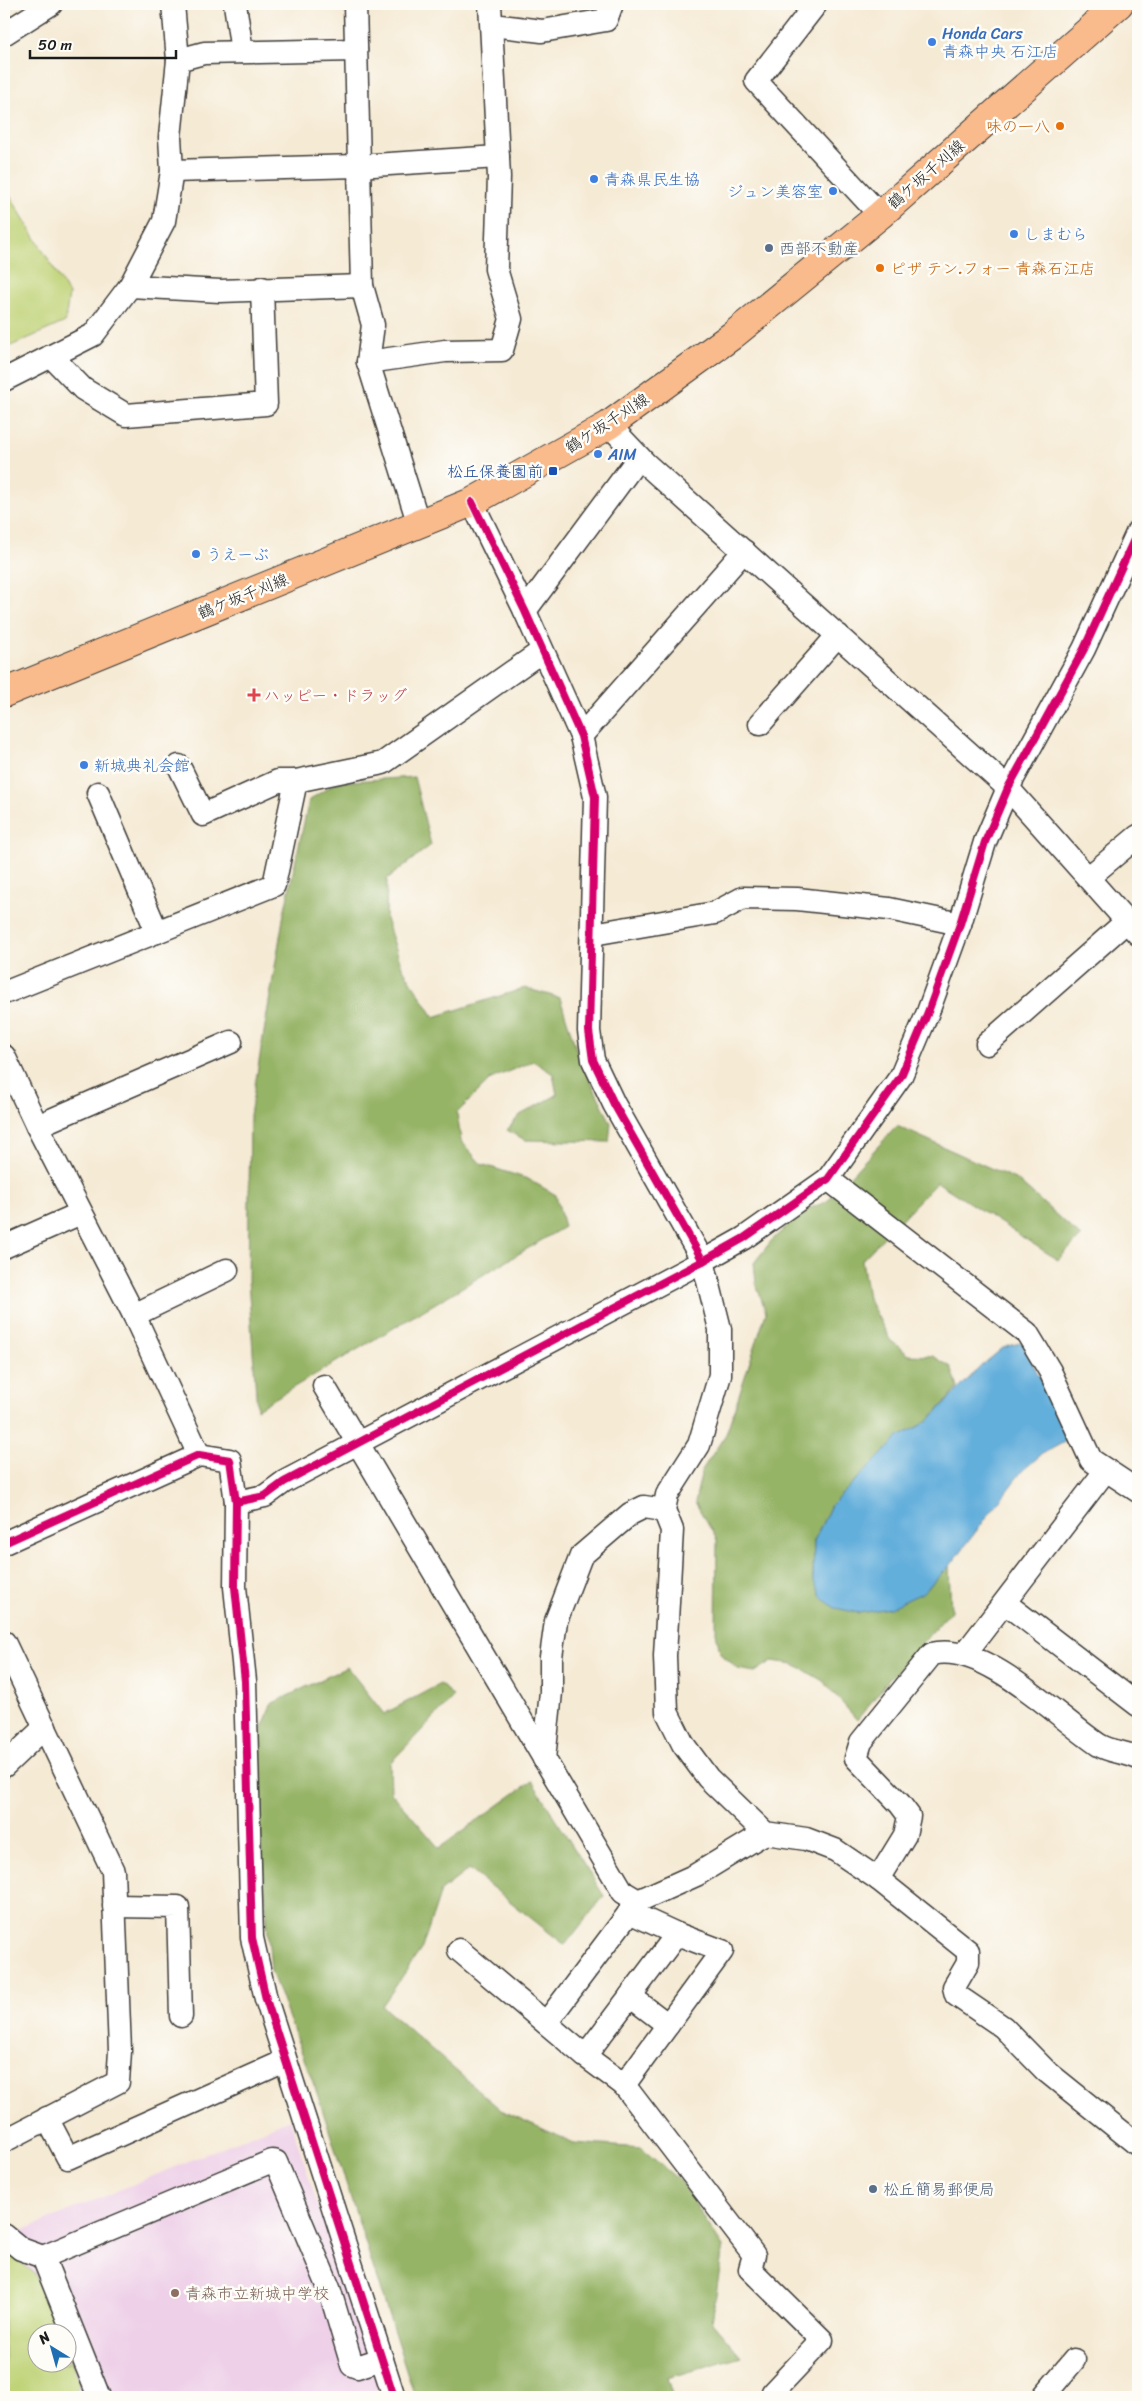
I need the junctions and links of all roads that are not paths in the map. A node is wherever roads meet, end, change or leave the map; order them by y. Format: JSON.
{"nodes":[{"id":1,"x":52,"y":4,"type":"edge"},
{"id":2,"x":173,"y":4,"type":"edge"},
{"id":3,"x":235,"y":4,"type":"edge"},
{"id":4,"x":354,"y":4,"type":"edge"},
{"id":5,"x":612,"y":4,"type":"edge"},
{"id":6,"x":816,"y":4,"type":"edge"},
{"id":7,"x":1120,"y":4,"type":"edge"},
{"id":8,"x":491,"y":15,"type":"edge"},
{"id":9,"x":4,"y":34,"type":"edge"},
{"id":10,"x":356,"y":50,"type":"junction"},
{"id":11,"x":242,"y":52,"type":"junction"},
{"id":12,"x":178,"y":60,"type":"junction"},
{"id":13,"x":498,"y":157,"type":"junction"},
{"id":14,"x":358,"y":166,"type":"junction"},
{"id":15,"x":172,"y":171,"type":"junction"},
{"id":16,"x":880,"y":215,"type":"junction"},
{"id":17,"x":130,"y":286,"type":"junction"},
{"id":18,"x":362,"y":286,"type":"junction"},
{"id":19,"x":262,"y":288,"type":"junction"},
{"id":20,"x":51,"y":356,"type":"junction"},
{"id":21,"x":368,"y":362,"type":"junction"},
{"id":22,"x":4,"y":380,"type":"edge"},
{"id":23,"x":609,"y":425,"type":"junction"},
{"id":24,"x":639,"y":457,"type":"junction"},
{"id":25,"x":472,"y":502,"type":"junction"},
{"id":26,"x":419,"y":525,"type":"junction"},
{"id":27,"x":1138,"y":531,"type":"edge"},
{"id":28,"x":744,"y":551,"type":"junction"},
{"id":29,"x":525,"y":611,"type":"junction"},
{"id":30,"x":838,"y":635,"type":"junction"},
{"id":31,"x":542,"y":651,"type":"junction"},
{"id":32,"x":4,"y":693,"type":"edge"},
{"id":33,"x":760,"y":724,"type":"dead end"},
{"id":34,"x":581,"y":736,"type":"junction"},
{"id":35,"x":178,"y":766,"type":"dead end"},
{"id":36,"x":296,"y":781,"type":"junction"},
{"id":37,"x":1008,"y":788,"type":"junction"},
{"id":38,"x":98,"y":793,"type":"dead end"},
{"id":39,"x":1138,"y":836,"type":"edge"},
{"id":40,"x":1089,"y":877,"type":"junction"},
{"id":41,"x":960,"y":924,"type":"junction"},
{"id":42,"x":1132,"y":927,"type":"edge"},
{"id":43,"x":157,"y":932,"type":"junction"},
{"id":44,"x":592,"y":934,"type":"junction"},
{"id":45,"x":4,"y":993,"type":"edge"},
{"id":46,"x":231,"y":1042,"type":"dead end"},
{"id":47,"x":988,"y":1044,"type":"dead end"},
{"id":48,"x":4,"y":1056,"type":"edge"},
{"id":49,"x":37,"y":1126,"type":"junction"},
{"id":50,"x":828,"y":1179,"type":"junction"},
{"id":51,"x":81,"y":1213,"type":"junction"},
{"id":52,"x":4,"y":1248,"type":"edge"},
{"id":53,"x":703,"y":1261,"type":"junction"},
{"id":54,"x":227,"y":1270,"type":"dead end"},
{"id":55,"x":134,"y":1315,"type":"junction"},
{"id":56,"x":324,"y":1386,"type":"dead end"},
{"id":57,"x":358,"y":1443,"type":"junction"},
{"id":58,"x":199,"y":1455,"type":"junction"},
{"id":59,"x":1106,"y":1470,"type":"junction"},
{"id":60,"x":1138,"y":1491,"type":"edge"},
{"id":61,"x":236,"y":1502,"type":"junction"},
{"id":62,"x":664,"y":1510,"type":"junction"},
{"id":63,"x":4,"y":1543,"type":"edge"},
{"id":64,"x":1005,"y":1603,"type":"junction"},
{"id":65,"x":4,"y":1642,"type":"edge"},
{"id":66,"x":964,"y":1655,"type":"junction"},
{"id":67,"x":1138,"y":1705,"type":"edge"},
{"id":68,"x":45,"y":1727,"type":"junction"},
{"id":69,"x":544,"y":1758,"type":"junction"},
{"id":70,"x":1138,"y":1758,"type":"edge"},
{"id":71,"x":4,"y":1766,"type":"edge"},
{"id":72,"x":765,"y":1833,"type":"junction"},
{"id":73,"x":878,"y":1879,"type":"junction"},
{"id":74,"x":114,"y":1906,"type":"junction"},
{"id":75,"x":634,"y":1906,"type":"junction"},
{"id":76,"x":677,"y":1934,"type":"junction"},
{"id":77,"x":459,"y":1950,"type":"dead end"},
{"id":78,"x":630,"y":1996,"type":"junction"},
{"id":79,"x":181,"y":2016,"type":"dead end"},
{"id":80,"x":546,"y":2023,"type":"junction"},
{"id":81,"x":668,"y":2025,"type":"junction"},
{"id":82,"x":585,"y":2056,"type":"junction"},
{"id":83,"x":285,"y":2061,"type":"junction"},
{"id":84,"x":624,"y":2085,"type":"junction"},
{"id":85,"x":47,"y":2118,"type":"junction"},
{"id":86,"x":4,"y":2141,"type":"edge"},
{"id":87,"x":1138,"y":2145,"type":"edge"},
{"id":88,"x":4,"y":2235,"type":"edge"},
{"id":89,"x":43,"y":2257,"type":"junction"},
{"id":90,"x":382,"y":2359,"type":"junction"},
{"id":91,"x":1074,"y":2360,"type":"dead end"},
{"id":92,"x":92,"y":2393,"type":"edge"},
{"id":93,"x":394,"y":2397,"type":"edge"},
{"id":94,"x":775,"y":2397,"type":"edge"},
{"id":95,"x":1043,"y":2397,"type":"edge"}],
"edges":[{"from":1,"to":9,"type":"street"},
{"from":2,"to":12,"type":"street"},
{"from":3,"to":11,"type":"street"},
{"from":4,"to":10,"type":"street"},
{"from":5,"to":8,"type":"street"},
{"from":6,"to":16,"type":"street"},
{"from":7,"to":16,"type":"main road","name":"鶴ケ坂千刈線"},
{"from":8,"to":13,"type":"street"},
{"from":10,"to":11,"type":"street"},
{"from":10,"to":14,"type":"street"},
{"from":11,"to":12,"type":"street"},
{"from":12,"to":15,"type":"street"},
{"from":13,"to":14,"type":"street"},
{"from":13,"to":21,"type":"street"},
{"from":14,"to":15,"type":"street"},
{"from":14,"to":18,"type":"street"},
{"from":15,"to":17,"type":"street"},
{"from":16,"to":23,"type":"main road","name":"鶴ケ坂千刈線"},
{"from":17,"to":19,"type":"street"},
{"from":17,"to":20,"type":"street"},
{"from":18,"to":19,"type":"street"},
{"from":18,"to":21,"type":"street"},
{"from":19,"to":20,"type":"street"},
{"from":20,"to":22,"type":"street"},
{"from":21,"to":26,"type":"street"},
{"from":23,"to":24,"type":"street"},
{"from":23,"to":25,"type":"main road","name":"鶴ケ坂千刈線"},
{"from":24,"to":28,"type":"street"},
{"from":24,"to":29,"type":"street"},
{"from":25,"to":26,"type":"main road","name":"鶴ケ坂千刈線"},
{"from":25,"to":29,"type":"street"},
{"from":26,"to":32,"type":"main road","name":"鶴ケ坂千刈線"},
{"from":27,"to":37,"type":"street"},
{"from":28,"to":30,"type":"street"},
{"from":28,"to":34,"type":"street"},
{"from":29,"to":31,"type":"street"},
{"from":30,"to":33,"type":"street"},
{"from":30,"to":37,"type":"street"},
{"from":31,"to":34,"type":"street"},
{"from":31,"to":36,"type":"street"},
{"from":34,"to":44,"type":"street"},
{"from":35,"to":36,"type":"street"},
{"from":36,"to":43,"type":"street"},
{"from":37,"to":40,"type":"street"},
{"from":37,"to":41,"type":"street"},
{"from":38,"to":43,"type":"street"},
{"from":39,"to":40,"type":"street"},
{"from":40,"to":42,"type":"street"},
{"from":41,"to":44,"type":"street"},
{"from":41,"to":50,"type":"street"},
{"from":42,"to":47,"type":"street"},
{"from":43,"to":45,"type":"street"},
{"from":44,"to":53,"type":"street"},
{"from":46,"to":49,"type":"street"},
{"from":48,"to":49,"type":"street"},
{"from":49,"to":51,"type":"street"},
{"from":50,"to":53,"type":"street"},
{"from":50,"to":59,"type":"street"},
{"from":51,"to":52,"type":"street"},
{"from":51,"to":55,"type":"street"},
{"from":53,"to":57,"type":"street"},
{"from":53,"to":62,"type":"street"},
{"from":54,"to":55,"type":"street"},
{"from":55,"to":58,"type":"street"},
{"from":56,"to":57,"type":"street"},
{"from":57,"to":61,"type":"street"},
{"from":57,"to":69,"type":"street"},
{"from":58,"to":61,"type":"street"},
{"from":58,"to":63,"type":"street"},
{"from":59,"to":60,"type":"street"},
{"from":59,"to":64,"type":"street"},
{"from":61,"to":83,"type":"street"},
{"from":62,"to":69,"type":"street"},
{"from":62,"to":72,"type":"street"},
{"from":64,"to":66,"type":"street"},
{"from":64,"to":67,"type":"street"},
{"from":65,"to":68,"type":"street"},
{"from":66,"to":70,"type":"street"},
{"from":66,"to":73,"type":"street"},
{"from":68,"to":71,"type":"street"},
{"from":68,"to":74,"type":"street"},
{"from":69,"to":75,"type":"street"},
{"from":72,"to":73,"type":"street"},
{"from":72,"to":75,"type":"street"},
{"from":73,"to":87,"type":"street"},
{"from":74,"to":79,"type":"street"},
{"from":74,"to":85,"type":"street"},
{"from":75,"to":76,"type":"street"},
{"from":75,"to":80,"type":"street"},
{"from":76,"to":78,"type":"street"},
{"from":76,"to":81,"type":"street"},
{"from":77,"to":80,"type":"street"},
{"from":78,"to":81,"type":"street"},
{"from":78,"to":82,"type":"street"},
{"from":80,"to":82,"type":"street"},
{"from":81,"to":84,"type":"street"},
{"from":82,"to":84,"type":"street"},
{"from":83,"to":85,"type":"street"},
{"from":83,"to":90,"type":"street"},
{"from":84,"to":94,"type":"street"},
{"from":85,"to":86,"type":"street"},
{"from":88,"to":89,"type":"street"},
{"from":89,"to":90,"type":"street"},
{"from":89,"to":92,"type":"street"},
{"from":90,"to":93,"type":"street"},
{"from":91,"to":95,"type":"street"}]}
